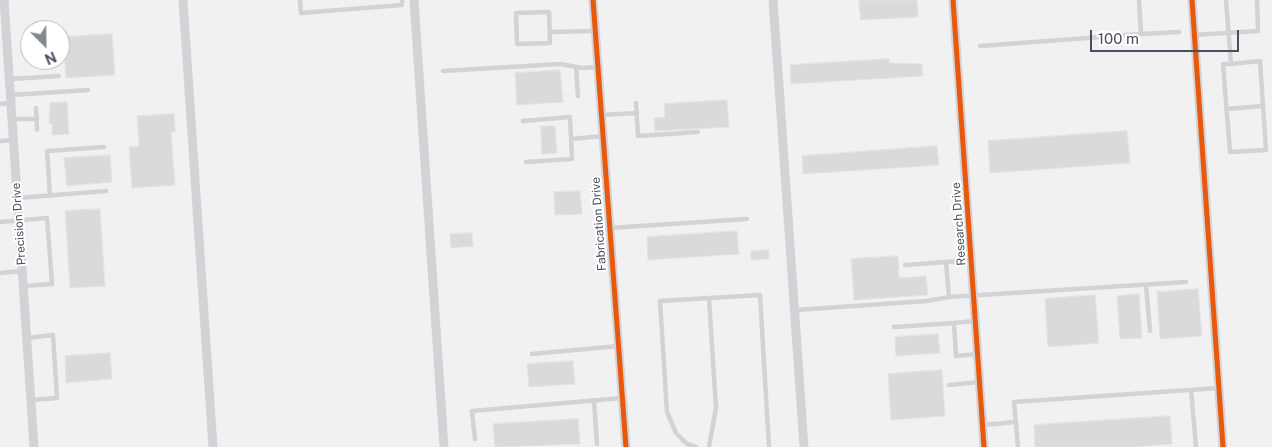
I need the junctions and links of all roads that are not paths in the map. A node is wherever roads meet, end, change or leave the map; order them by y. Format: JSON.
{"nodes":[{"id":1,"x":4,"y":0,"type":"edge"},
{"id":2,"x":184,"y":0,"type":"edge"},
{"id":3,"x":300,"y":0,"type":"edge"},
{"id":4,"x":402,"y":0,"type":"edge"},
{"id":5,"x":414,"y":0,"type":"edge"},
{"id":6,"x":593,"y":0,"type":"edge"},
{"id":7,"x":773,"y":0,"type":"edge"},
{"id":8,"x":953,"y":0,"type":"edge"},
{"id":9,"x":1139,"y":0,"type":"edge"},
{"id":10,"x":1192,"y":0,"type":"edge"},
{"id":11,"x":1226,"y":0,"type":"edge"},
{"id":12,"x":1257,"y":0,"type":"edge"},
{"id":13,"x":3,"y":23,"type":"edge"},
{"id":14,"x":595,"y":31,"type":"junction"},
{"id":15,"x":550,"y":32,"type":"junction"},
{"id":16,"x":1179,"y":32,"type":"dead end"},
{"id":17,"x":1229,"y":33,"type":"junction"},
{"id":18,"x":1141,"y":34,"type":"junction"},
{"id":19,"x":1194,"y":35,"type":"junction"},
{"id":20,"x":980,"y":46,"type":"dead end"},
{"id":21,"x":1231,"y":64,"type":"junction"},
{"id":22,"x":576,"y":67,"type":"junction"},
{"id":23,"x":598,"y":67,"type":"junction"},
{"id":24,"x":443,"y":71,"type":"dead end"},
{"id":25,"x":59,"y":76,"type":"dead end"},
{"id":26,"x":10,"y":79,"type":"junction"},
{"id":27,"x":88,"y":90,"type":"dead end"},
{"id":28,"x":578,"y":96,"type":"dead end"},
{"id":29,"x":11,"y":99,"type":"junction"},
{"id":30,"x":636,"y":103,"type":"dead end"},
{"id":31,"x":0,"y":104,"type":"edge"},
{"id":32,"x":1263,"y":106,"type":"junction"},
{"id":33,"x":36,"y":108,"type":"dead end"},
{"id":34,"x":1226,"y":109,"type":"junction"},
{"id":35,"x":636,"y":113,"type":"junction"},
{"id":36,"x":601,"y":115,"type":"junction"},
{"id":37,"x":37,"y":118,"type":"junction"},
{"id":38,"x":12,"y":119,"type":"junction"},
{"id":39,"x":523,"y":121,"type":"dead end"},
{"id":40,"x":37,"y":130,"type":"dead end"},
{"id":41,"x":698,"y":132,"type":"dead end"},
{"id":42,"x":603,"y":136,"type":"junction"},
{"id":43,"x":571,"y":139,"type":"junction"},
{"id":44,"x":14,"y":140,"type":"junction"},
{"id":45,"x":0,"y":141,"type":"edge"},
{"id":46,"x":104,"y":148,"type":"dead end"},
{"id":47,"x":526,"y":162,"type":"dead end"},
{"id":48,"x":106,"y":191,"type":"dead end"},
{"id":49,"x":50,"y":196,"type":"junction"},
{"id":50,"x":18,"y":198,"type":"junction"},
{"id":51,"x":747,"y":219,"type":"dead end"},
{"id":52,"x":19,"y":220,"type":"junction"},
{"id":53,"x":0,"y":222,"type":"edge"},
{"id":54,"x":610,"y":228,"type":"junction"},
{"id":55,"x":971,"y":260,"type":"junction"},
{"id":56,"x":946,"y":262,"type":"junction"},
{"id":57,"x":905,"y":265,"type":"dead end"},
{"id":58,"x":22,"y":271,"type":"junction"},
{"id":59,"x":0,"y":273,"type":"edge"},
{"id":60,"x":1186,"y":282,"type":"dead end"},
{"id":61,"x":1146,"y":284,"type":"junction"},
{"id":62,"x":23,"y":286,"type":"junction"},
{"id":63,"x":974,"y":296,"type":"junction"},
{"id":64,"x":949,"y":297,"type":"junction"},
{"id":65,"x":709,"y":298,"type":"junction"},
{"id":66,"x":794,"y":310,"type":"junction"},
{"id":67,"x":976,"y":321,"type":"junction"},
{"id":68,"x":954,"y":323,"type":"junction"},
{"id":69,"x":894,"y":327,"type":"dead end"},
{"id":70,"x":1150,"y":331,"type":"dead end"},
{"id":71,"x":27,"y":338,"type":"junction"},
{"id":72,"x":618,"y":346,"type":"junction"},
{"id":73,"x":532,"y":354,"type":"dead end"},
{"id":74,"x":978,"y":354,"type":"junction"},
{"id":75,"x":980,"y":382,"type":"junction"},
{"id":76,"x":949,"y":385,"type":"dead end"},
{"id":77,"x":1219,"y":388,"type":"junction"},
{"id":78,"x":1191,"y":390,"type":"junction"},
{"id":79,"x":622,"y":398,"type":"junction"},
{"id":80,"x":31,"y":400,"type":"junction"},
{"id":81,"x":594,"y":401,"type":"junction"},
{"id":82,"x":1016,"y":422,"type":"junction"},
{"id":83,"x":983,"y":425,"type":"junction"},
{"id":84,"x":475,"y":439,"type":"dead end"},
{"id":85,"x":597,"y":444,"type":"dead end"},
{"id":86,"x":34,"y":447,"type":"edge"},
{"id":87,"x":213,"y":447,"type":"edge"},
{"id":88,"x":444,"y":447,"type":"edge"},
{"id":89,"x":626,"y":447,"type":"edge"},
{"id":90,"x":696,"y":447,"type":"edge"},
{"id":91,"x":709,"y":447,"type":"edge"},
{"id":92,"x":769,"y":447,"type":"edge"},
{"id":93,"x":804,"y":447,"type":"edge"},
{"id":94,"x":984,"y":447,"type":"edge"},
{"id":95,"x":1018,"y":447,"type":"edge"},
{"id":96,"x":1196,"y":447,"type":"edge"},
{"id":97,"x":1223,"y":447,"type":"edge"}],
"edges":[{"from":1,"to":13,"type":"street","name":"Precision Drive"},
{"from":2,"to":87,"type":"street"},
{"from":3,"to":4,"type":"lane"},
{"from":5,"to":88,"type":"street"},
{"from":6,"to":14,"type":"street","name":"Fabrication Drive"},
{"from":7,"to":66,"type":"street"},
{"from":8,"to":55,"type":"street","name":"Research Drive"},
{"from":9,"to":18,"type":"lane"},
{"from":10,"to":19,"type":"street"},
{"from":11,"to":17,"type":"lane"},
{"from":12,"to":17,"type":"lane"},
{"from":13,"to":26,"type":"street","name":"Precision Drive"},
{"from":14,"to":15,"type":"lane"},
{"from":14,"to":23,"type":"street","name":"Fabrication Drive"},
{"from":15,"to":15,"type":"lane"},
{"from":16,"to":18,"type":"lane"},
{"from":17,"to":19,"type":"lane"},
{"from":17,"to":21,"type":"lane"},
{"from":18,"to":20,"type":"lane"},
{"from":19,"to":77,"type":"street"},
{"from":21,"to":32,"type":"lane"},
{"from":21,"to":34,"type":"lane"},
{"from":22,"to":23,"type":"lane"},
{"from":22,"to":24,"type":"lane"},
{"from":22,"to":28,"type":"lane"},
{"from":23,"to":36,"type":"street","name":"Fabrication Drive"},
{"from":25,"to":26,"type":"lane"},
{"from":26,"to":29,"type":"street","name":"Precision Drive"},
{"from":27,"to":29,"type":"lane"},
{"from":29,"to":31,"type":"lane"},
{"from":29,"to":38,"type":"street","name":"Precision Drive"},
{"from":30,"to":35,"type":"lane"},
{"from":32,"to":34,"type":"lane"},
{"from":32,"to":34,"type":"lane"},
{"from":33,"to":37,"type":"lane"},
{"from":35,"to":36,"type":"lane"},
{"from":35,"to":41,"type":"lane"},
{"from":36,"to":42,"type":"street","name":"Fabrication Drive"},
{"from":37,"to":38,"type":"lane"},
{"from":37,"to":40,"type":"lane"},
{"from":38,"to":44,"type":"street","name":"Precision Drive"},
{"from":39,"to":43,"type":"lane"},
{"from":42,"to":43,"type":"lane"},
{"from":42,"to":54,"type":"street","name":"Fabrication Drive"},
{"from":43,"to":47,"type":"lane"},
{"from":44,"to":45,"type":"lane"},
{"from":44,"to":50,"type":"street","name":"Precision Drive"},
{"from":46,"to":49,"type":"lane"},
{"from":48,"to":49,"type":"lane"},
{"from":49,"to":50,"type":"lane"},
{"from":50,"to":52,"type":"street","name":"Precision Drive"},
{"from":51,"to":54,"type":"lane"},
{"from":52,"to":53,"type":"lane"},
{"from":52,"to":58,"type":"street","name":"Precision Drive"},
{"from":52,"to":62,"type":"lane"},
{"from":54,"to":72,"type":"street","name":"Fabrication Drive"},
{"from":55,"to":56,"type":"lane"},
{"from":55,"to":63,"type":"street","name":"Research Drive"},
{"from":56,"to":57,"type":"lane"},
{"from":56,"to":64,"type":"lane"},
{"from":58,"to":59,"type":"lane"},
{"from":58,"to":62,"type":"street","name":"Precision Drive"},
{"from":60,"to":61,"type":"lane"},
{"from":61,"to":63,"type":"lane"},
{"from":61,"to":70,"type":"lane"},
{"from":62,"to":71,"type":"street","name":"Precision Drive"},
{"from":63,"to":64,"type":"lane"},
{"from":63,"to":67,"type":"street","name":"Research Drive"},
{"from":64,"to":66,"type":"lane"},
{"from":65,"to":90,"type":"lane"},
{"from":65,"to":91,"type":"lane"},
{"from":65,"to":92,"type":"lane"},
{"from":66,"to":93,"type":"street"},
{"from":67,"to":68,"type":"lane"},
{"from":67,"to":74,"type":"street","name":"Research Drive"},
{"from":68,"to":69,"type":"lane"},
{"from":68,"to":74,"type":"lane"},
{"from":71,"to":80,"type":"street","name":"Precision Drive"},
{"from":71,"to":80,"type":"lane"},
{"from":72,"to":73,"type":"lane"},
{"from":72,"to":79,"type":"street","name":"Fabrication Drive"},
{"from":74,"to":75,"type":"street","name":"Research Drive"},
{"from":75,"to":76,"type":"lane"},
{"from":75,"to":83,"type":"street","name":"Research Drive"},
{"from":77,"to":78,"type":"lane"},
{"from":77,"to":97,"type":"street"},
{"from":78,"to":82,"type":"lane"},
{"from":78,"to":96,"type":"lane"},
{"from":79,"to":81,"type":"lane"},
{"from":79,"to":89,"type":"street","name":"Fabrication Drive"},
{"from":80,"to":86,"type":"street","name":"Precision Drive"},
{"from":81,"to":84,"type":"lane"},
{"from":81,"to":85,"type":"lane"},
{"from":82,"to":83,"type":"lane"},
{"from":82,"to":95,"type":"lane"},
{"from":83,"to":94,"type":"street","name":"Research Drive"}]}
